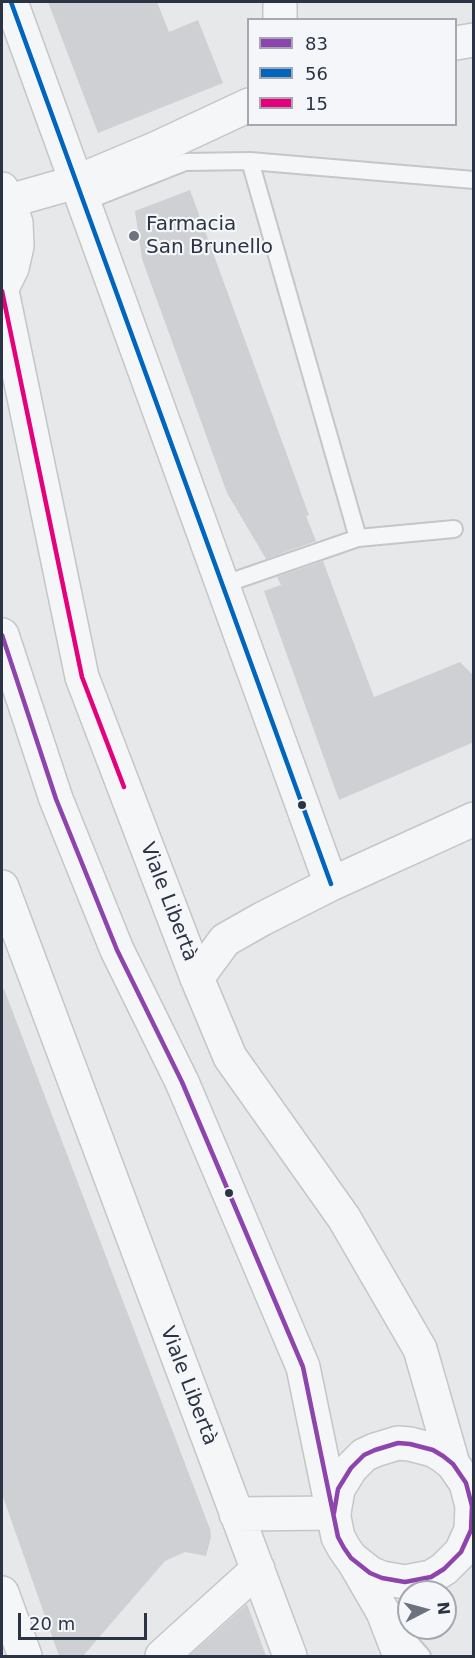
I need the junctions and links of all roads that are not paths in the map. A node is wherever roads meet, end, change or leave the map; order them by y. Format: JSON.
{"nodes":[{"id":1,"x":11,"y":2,"type":"edge"},
{"id":2,"x":279,"y":2,"type":"edge"},
{"id":3,"x":280,"y":18,"type":"edge"},
{"id":4,"x":474,"y":40,"type":"edge"},
{"id":5,"x":457,"y":43,"type":"edge"},
{"id":6,"x":247,"y":106,"type":"edge"},
{"id":7,"x":250,"y":161,"type":"junction"},
{"id":8,"x":474,"y":180,"type":"edge"},
{"id":9,"x":80,"y":192,"type":"junction"},
{"id":10,"x":5,"y":195,"type":"edge"},
{"id":11,"x":2,"y":290,"type":"edge"},
{"id":12,"x":454,"y":529,"type":"dead end"},
{"id":13,"x":358,"y":538,"type":"junction"},
{"id":14,"x":222,"y":585,"type":"junction"},
{"id":15,"x":2,"y":635,"type":"edge"},
{"id":16,"x":474,"y":819,"type":"edge"},
{"id":17,"x":331,"y":884,"type":"junction"},
{"id":18,"x":2,"y":887,"type":"edge"},
{"id":19,"x":197,"y":978,"type":"junction"},
{"id":20,"x":453,"y":1464,"type":"junction"},
{"id":21,"x":334,"y":1513,"type":"junction"},
{"id":22,"x":236,"y":1514,"type":"junction"},
{"id":23,"x":473,"y":1520,"type":"edge"},
{"id":24,"x":351,"y":1558,"type":"junction"},
{"id":25,"x":258,"y":1569,"type":"junction"},
{"id":26,"x":2,"y":1593,"type":"edge"},
{"id":27,"x":383,"y":1612,"type":"junction"},
{"id":28,"x":25,"y":1656,"type":"edge"},
{"id":29,"x":162,"y":1656,"type":"edge"},
{"id":30,"x":290,"y":1656,"type":"edge"},
{"id":31,"x":400,"y":1656,"type":"edge"},
{"id":32,"x":422,"y":1656,"type":"edge"}],
"edges":[{"from":1,"to":9,"type":"street"},
{"from":2,"to":3,"type":"street"},
{"from":4,"to":5,"type":"street"},
{"from":6,"to":9,"type":"street"},
{"from":7,"to":8,"type":"lane"},
{"from":7,"to":9,"type":"lane"},
{"from":7,"to":13,"type":"lane"},
{"from":9,"to":10,"type":"street"},
{"from":9,"to":14,"type":"street"},
{"from":10,"to":11,"type":"street","name":"Viale Libertà"},
{"from":11,"to":19,"type":"street","name":"Viale Libertà"},
{"from":12,"to":13,"type":"lane"},
{"from":13,"to":14,"type":"lane"},
{"from":14,"to":17,"type":"street"},
{"from":15,"to":21,"type":"street","name":"Viale Libertà"},
{"from":16,"to":17,"type":"street"},
{"from":17,"to":19,"type":"street"},
{"from":18,"to":22,"type":"street","name":"Viale Libertà"},
{"from":19,"to":20,"type":"street","name":"Viale Libertà"},
{"from":20,"to":21,"type":"street","name":"Viale Libertà"},
{"from":20,"to":23,"type":"street","name":"Viale Libertà"},
{"from":21,"to":22,"type":"street"},
{"from":21,"to":24,"type":"street","name":"Viale Libertà"},
{"from":22,"to":25,"type":"street","name":"Viale Libertà"},
{"from":23,"to":24,"type":"street","name":"Viale Libertà"},
{"from":24,"to":27,"type":"street","name":"Viale Libertà"},
{"from":25,"to":29,"type":"street"},
{"from":25,"to":30,"type":"street","name":"Viale Libertà"},
{"from":26,"to":28,"type":"street"},
{"from":27,"to":31,"type":"street","name":"Viale Libertà"},
{"from":27,"to":32,"type":"lane"}]}
